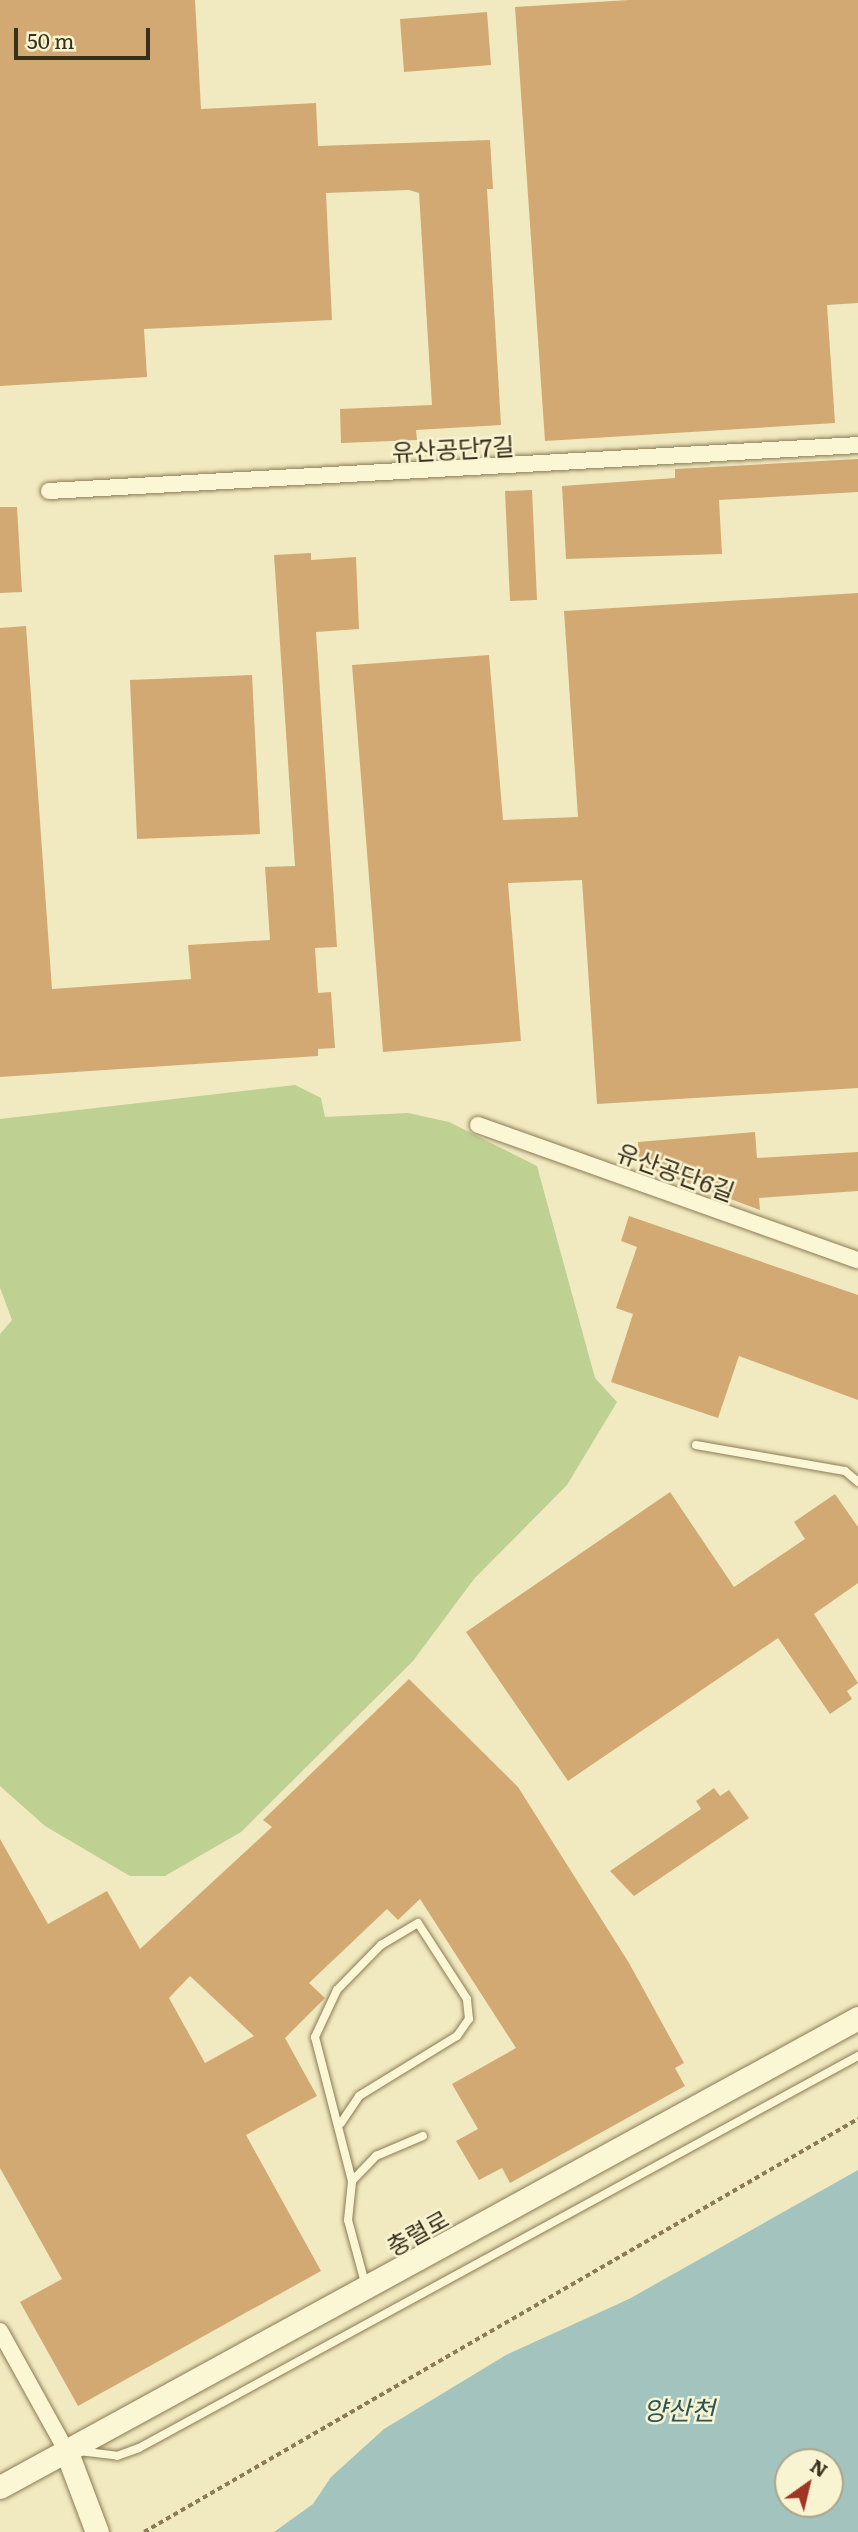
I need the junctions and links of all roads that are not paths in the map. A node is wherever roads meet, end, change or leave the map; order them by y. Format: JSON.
{"nodes":[{"id":1,"x":858,"y":445,"type":"edge"},
{"id":2,"x":49,"y":491,"type":"dead end"},
{"id":3,"x":478,"y":1125,"type":"dead end"},
{"id":4,"x":858,"y":1260,"type":"edge"},
{"id":5,"x":696,"y":1445,"type":"dead end"},
{"id":6,"x":858,"y":1482,"type":"edge"},
{"id":7,"x":858,"y":2018,"type":"edge"},
{"id":8,"x":858,"y":2056,"type":"edge"},
{"id":9,"x":341,"y":2123,"type":"junction"},
{"id":10,"x":423,"y":2136,"type":"dead end"},
{"id":11,"x":352,"y":2181,"type":"junction"},
{"id":12,"x":366,"y":2290,"type":"junction"},
{"id":13,"x":0,"y":2331,"type":"edge"},
{"id":14,"x":66,"y":2449,"type":"junction"},
{"id":15,"x":0,"y":2487,"type":"edge"},
{"id":16,"x":97,"y":2532,"type":"edge"}],
"edges":[{"from":1,"to":2,"type":"street","name":"유산공단7길"},
{"from":3,"to":4,"type":"street","name":"유산공단6길"},
{"from":5,"to":6,"type":"lane"},
{"from":7,"to":12,"type":"main road","name":"충렬로"},
{"from":8,"to":14,"type":"lane"},
{"from":9,"to":9,"type":"lane"},
{"from":9,"to":11,"type":"lane"},
{"from":10,"to":11,"type":"lane"},
{"from":11,"to":12,"type":"lane"},
{"from":12,"to":14,"type":"main road","name":"충렬로"},
{"from":13,"to":14,"type":"street"},
{"from":14,"to":15,"type":"main road","name":"충렬로"},
{"from":14,"to":16,"type":"main road"}]}
